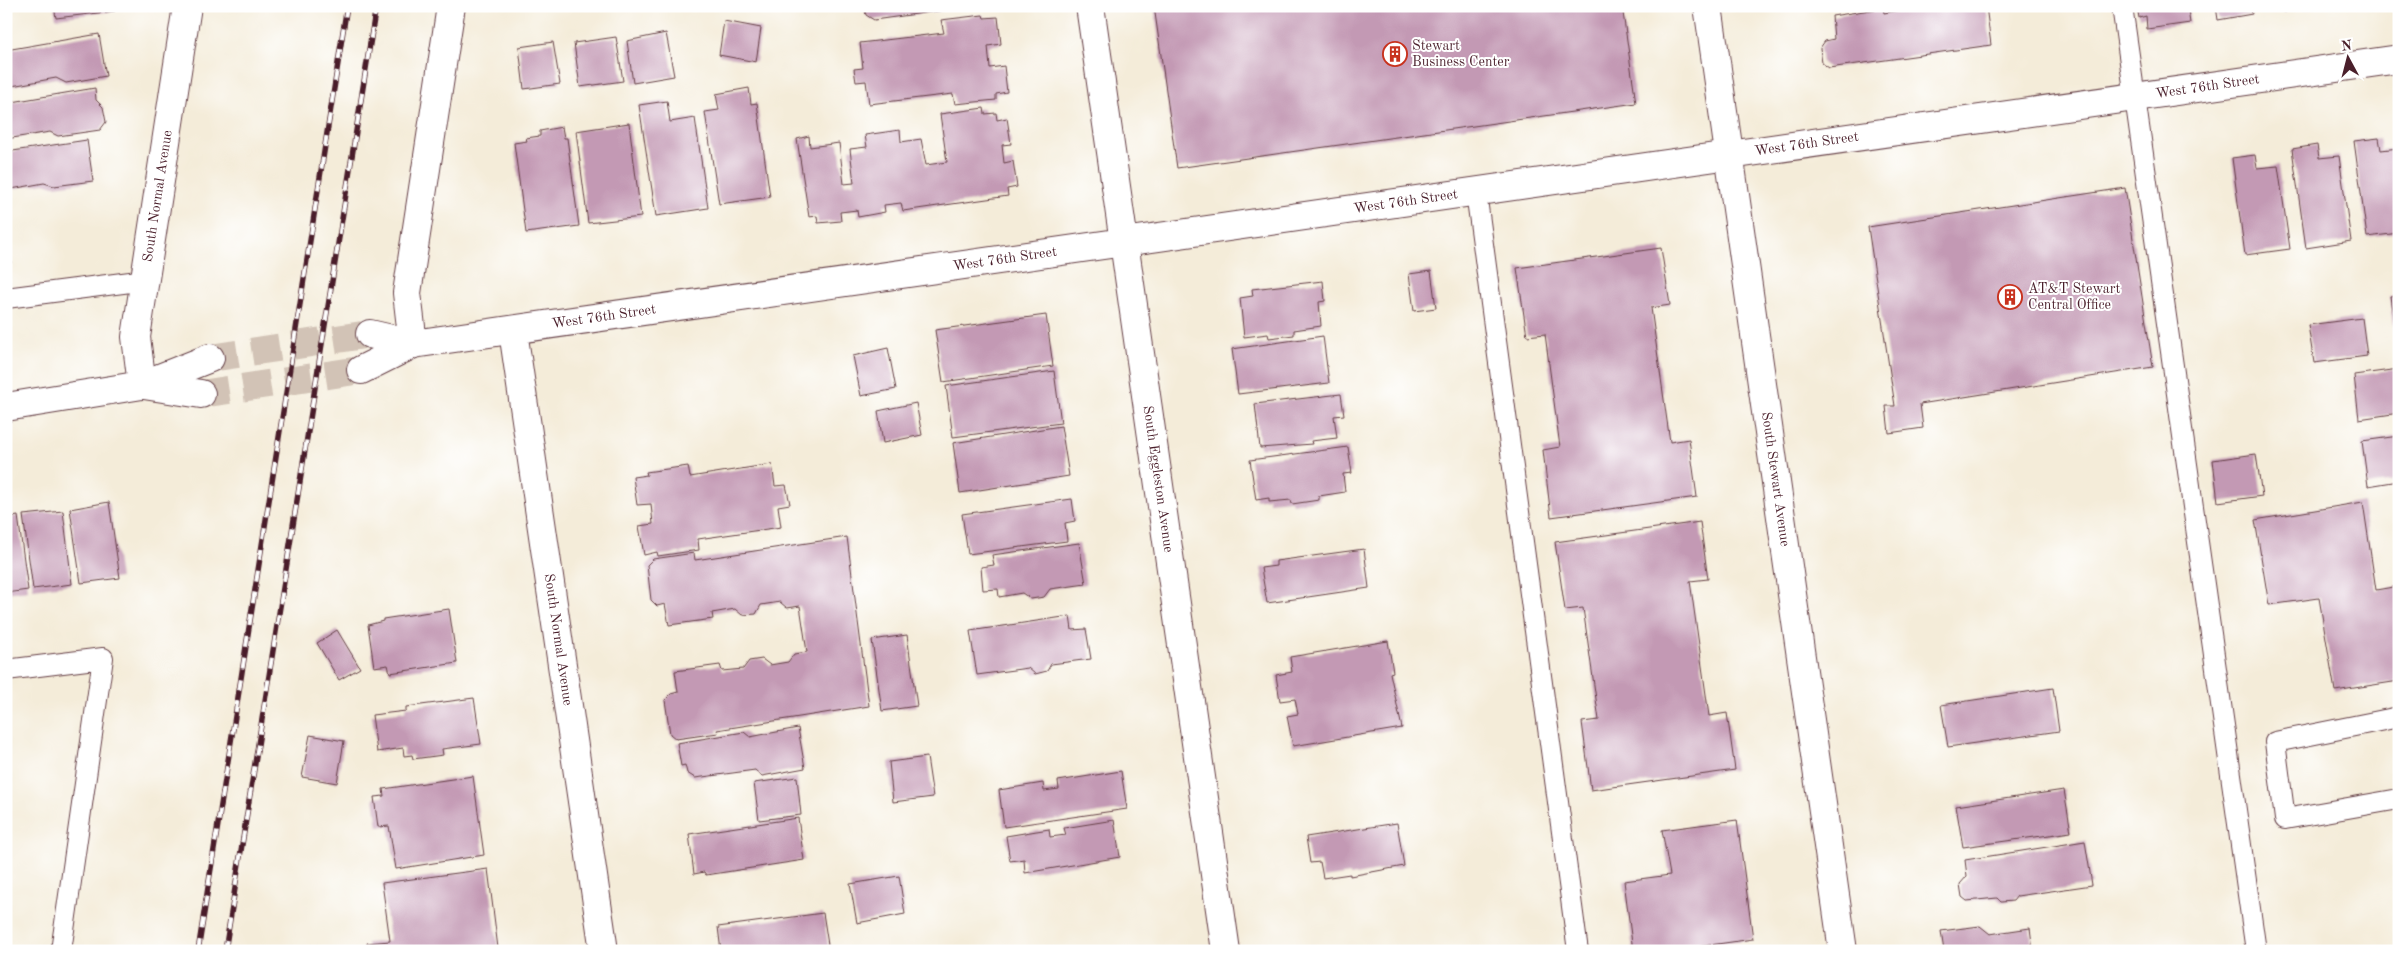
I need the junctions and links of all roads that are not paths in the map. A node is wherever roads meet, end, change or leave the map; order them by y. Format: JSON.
{"nodes":[{"id":1,"x":187,"y":6,"type":"edge"},
{"id":2,"x":451,"y":6,"type":"edge"},
{"id":3,"x":1090,"y":6,"type":"edge"},
{"id":4,"x":1708,"y":6,"type":"edge"},
{"id":5,"x":2122,"y":6,"type":"edge"},
{"id":6,"x":2399,"y":59,"type":"edge"},
{"id":7,"x":2134,"y":97,"type":"junction"},
{"id":8,"x":1728,"y":156,"type":"junction"},
{"id":9,"x":1476,"y":192,"type":"junction"},
{"id":10,"x":1123,"y":242,"type":"junction"},
{"id":11,"x":146,"y":280,"type":"junction"},
{"id":12,"x":6,"y":298,"type":"edge"},
{"id":13,"x":513,"y":331,"type":"junction"},
{"id":14,"x":370,"y":334,"type":"tunnel mouth"},
{"id":15,"x":413,"y":344,"type":"junction"},
{"id":16,"x":210,"y":358,"type":"tunnel mouth"},
{"id":17,"x":361,"y":370,"type":"tunnel mouth"},
{"id":18,"x":142,"y":385,"type":"junction"},
{"id":19,"x":201,"y":394,"type":"tunnel mouth"},
{"id":20,"x":6,"y":407,"type":"edge"},
{"id":21,"x":6,"y":670,"type":"edge"},
{"id":22,"x":2399,"y":717,"type":"edge"},
{"id":23,"x":2399,"y":799,"type":"edge"},
{"id":24,"x":1837,"y":950,"type":"edge"},
{"id":25,"x":61,"y":951,"type":"edge"},
{"id":26,"x":604,"y":951,"type":"edge"},
{"id":27,"x":1226,"y":951,"type":"edge"},
{"id":28,"x":1578,"y":951,"type":"edge"},
{"id":29,"x":2256,"y":951,"type":"edge"}],
"edges":[{"from":1,"to":11,"type":"street","name":"South Normal Avenue"},
{"from":2,"to":15,"type":"street"},
{"from":3,"to":10,"type":"street","name":"South Eggleston Avenue"},
{"from":4,"to":8,"type":"street","name":"South Stewart Avenue"},
{"from":5,"to":7,"type":"lane"},
{"from":6,"to":7,"type":"street","name":"West 76th Street"},
{"from":7,"to":8,"type":"street","name":"West 76th Street"},
{"from":7,"to":29,"type":"lane"},
{"from":8,"to":9,"type":"street","name":"West 76th Street"},
{"from":8,"to":24,"type":"street","name":"South Stewart Avenue"},
{"from":9,"to":10,"type":"street","name":"West 76th Street"},
{"from":9,"to":28,"type":"lane"},
{"from":10,"to":13,"type":"street","name":"West 76th Street"},
{"from":10,"to":27,"type":"street","name":"South Eggleston Avenue"},
{"from":11,"to":12,"type":"lane"},
{"from":11,"to":18,"type":"street","name":"South Normal Avenue"},
{"from":13,"to":15,"type":"street","name":"West 76th Street"},
{"from":13,"to":26,"type":"street","name":"South Normal Avenue"},
{"from":14,"to":15,"type":"street","name":"West 76th Street"},
{"from":15,"to":17,"type":"street","name":"West 76th Street"},
{"from":16,"to":18,"type":"street"},
{"from":18,"to":19,"type":"street"},
{"from":18,"to":20,"type":"street"},
{"from":21,"to":25,"type":"lane"},
{"from":22,"to":23,"type":"lane"}]}
